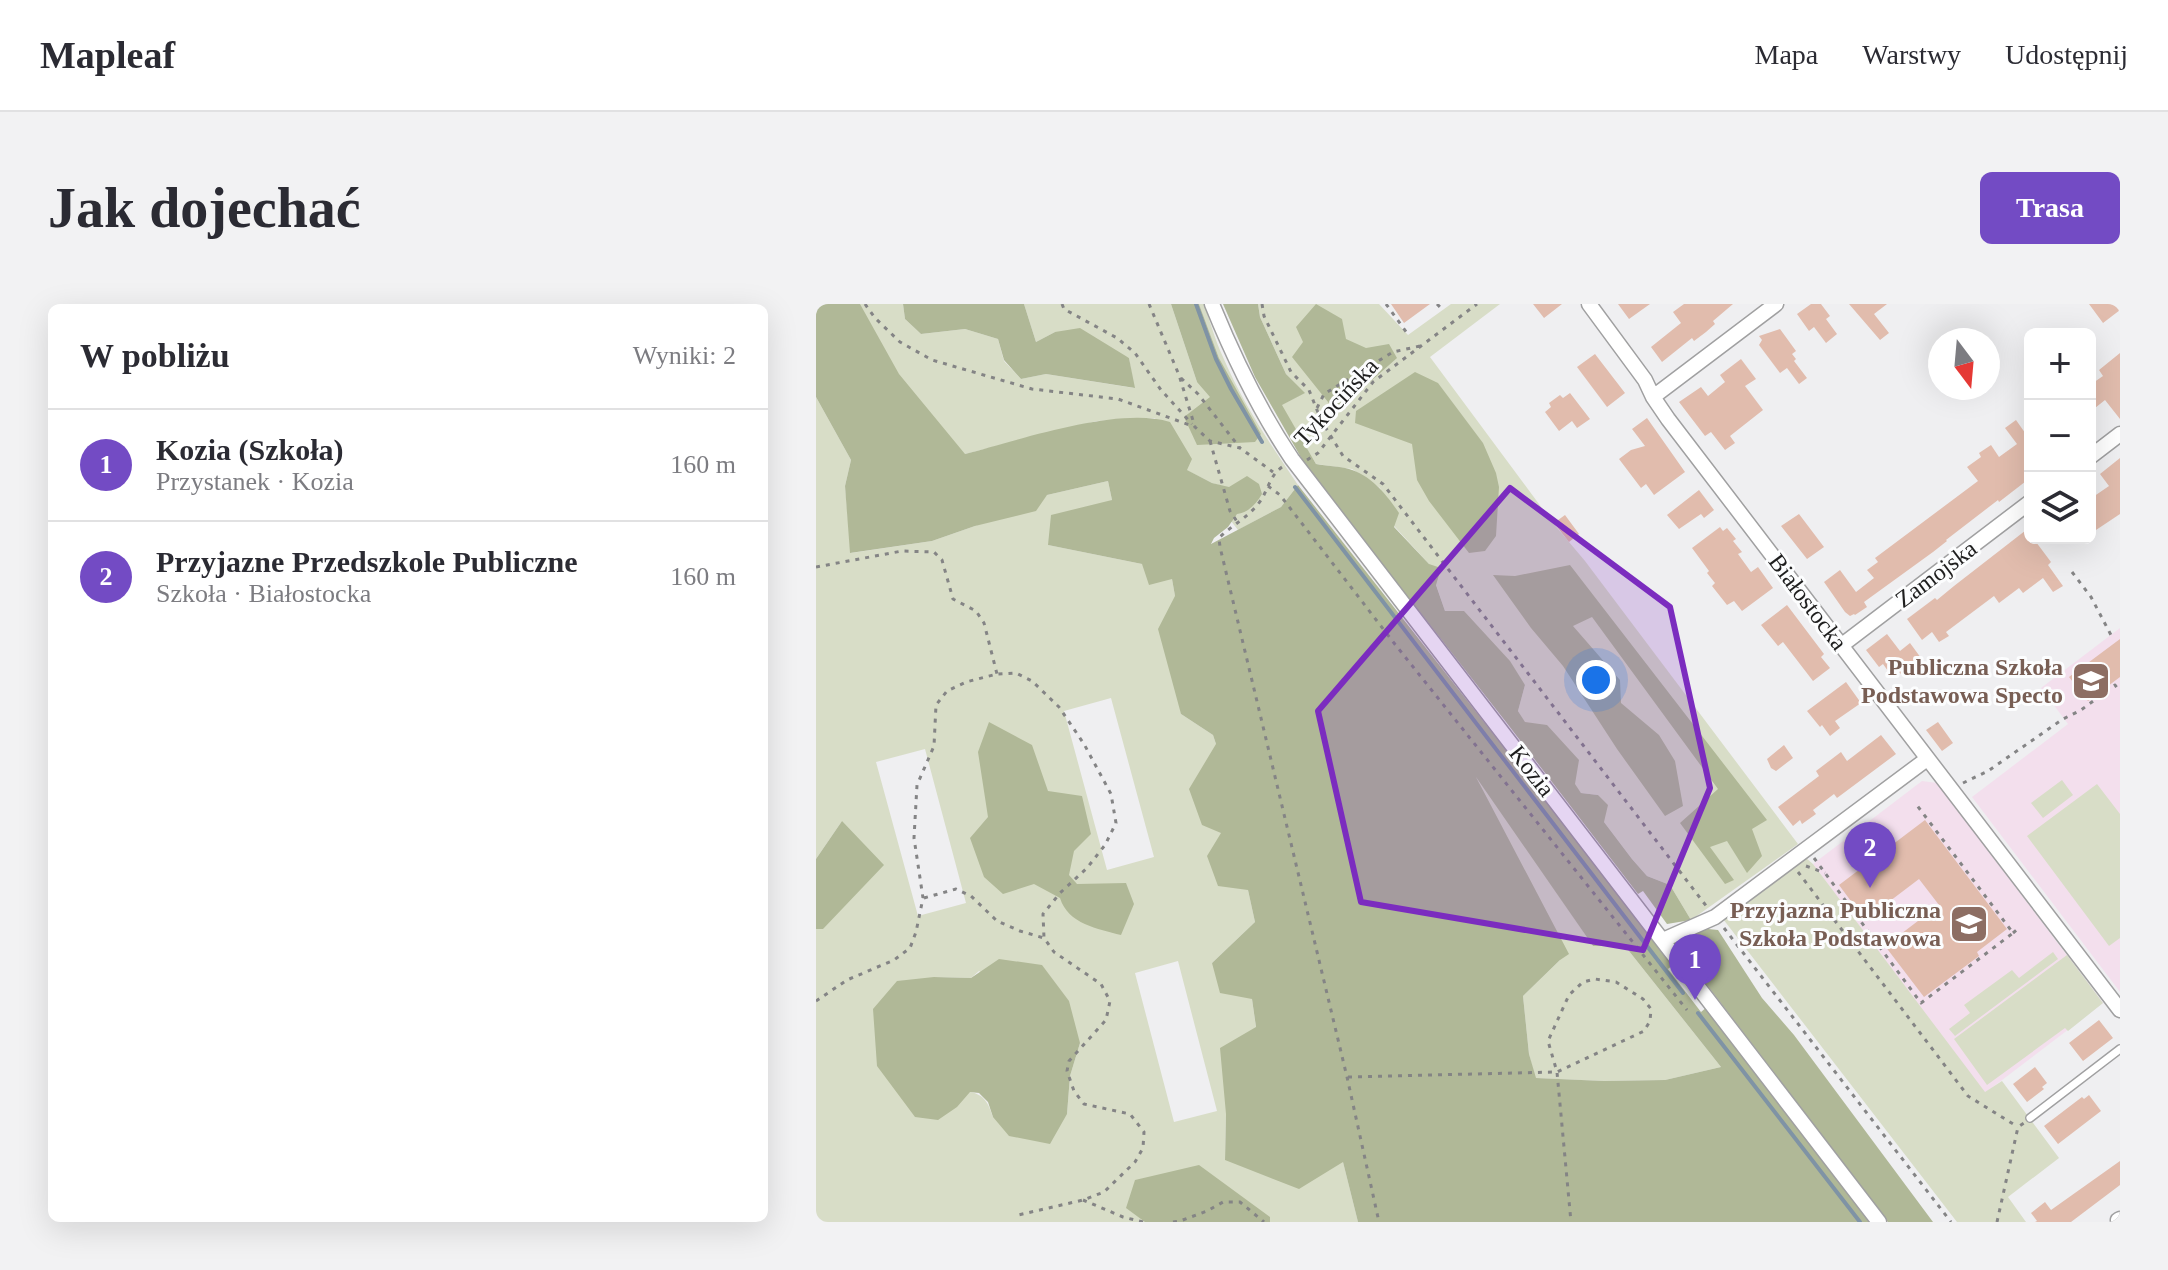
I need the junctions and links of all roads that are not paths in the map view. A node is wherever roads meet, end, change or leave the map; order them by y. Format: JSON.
{"nodes":[{"id":1,"x":1212,"y":304,"type":"edge"},
{"id":2,"x":1589,"y":304,"type":"edge"},
{"id":3,"x":1776,"y":304,"type":"edge"},
{"id":4,"x":1653,"y":397,"type":"junction"},
{"id":5,"x":2120,"y":434,"type":"edge"},
{"id":6,"x":2096,"y":452,"type":"edge"},
{"id":7,"x":2024,"y":507,"type":"edge"},
{"id":8,"x":1842,"y":645,"type":"junction"},
{"id":9,"x":1927,"y":759,"type":"junction"},
{"id":10,"x":1663,"y":940,"type":"junction"},
{"id":11,"x":2120,"y":1010,"type":"edge"},
{"id":12,"x":2120,"y":1049,"type":"edge"},
{"id":13,"x":2030,"y":1118,"type":"road end"},
{"id":14,"x":1879,"y":1222,"type":"edge"}],
"edges":[{"from":1,"to":10,"type":"street","name":"Kozia"},
{"from":2,"to":4,"type":"street","name":"Białostocka"},
{"from":3,"to":4,"type":"street"},
{"from":4,"to":8,"type":"street","name":"Białostocka"},
{"from":5,"to":6,"type":"street"},
{"from":7,"to":8,"type":"street","name":"Zamojska"},
{"from":8,"to":9,"type":"street","name":"Białostocka"},
{"from":9,"to":10,"type":"street"},
{"from":9,"to":11,"type":"street","name":"Białostocka"},
{"from":10,"to":14,"type":"street","name":"Kozia"},
{"from":12,"to":13,"type":"lane"}]}
